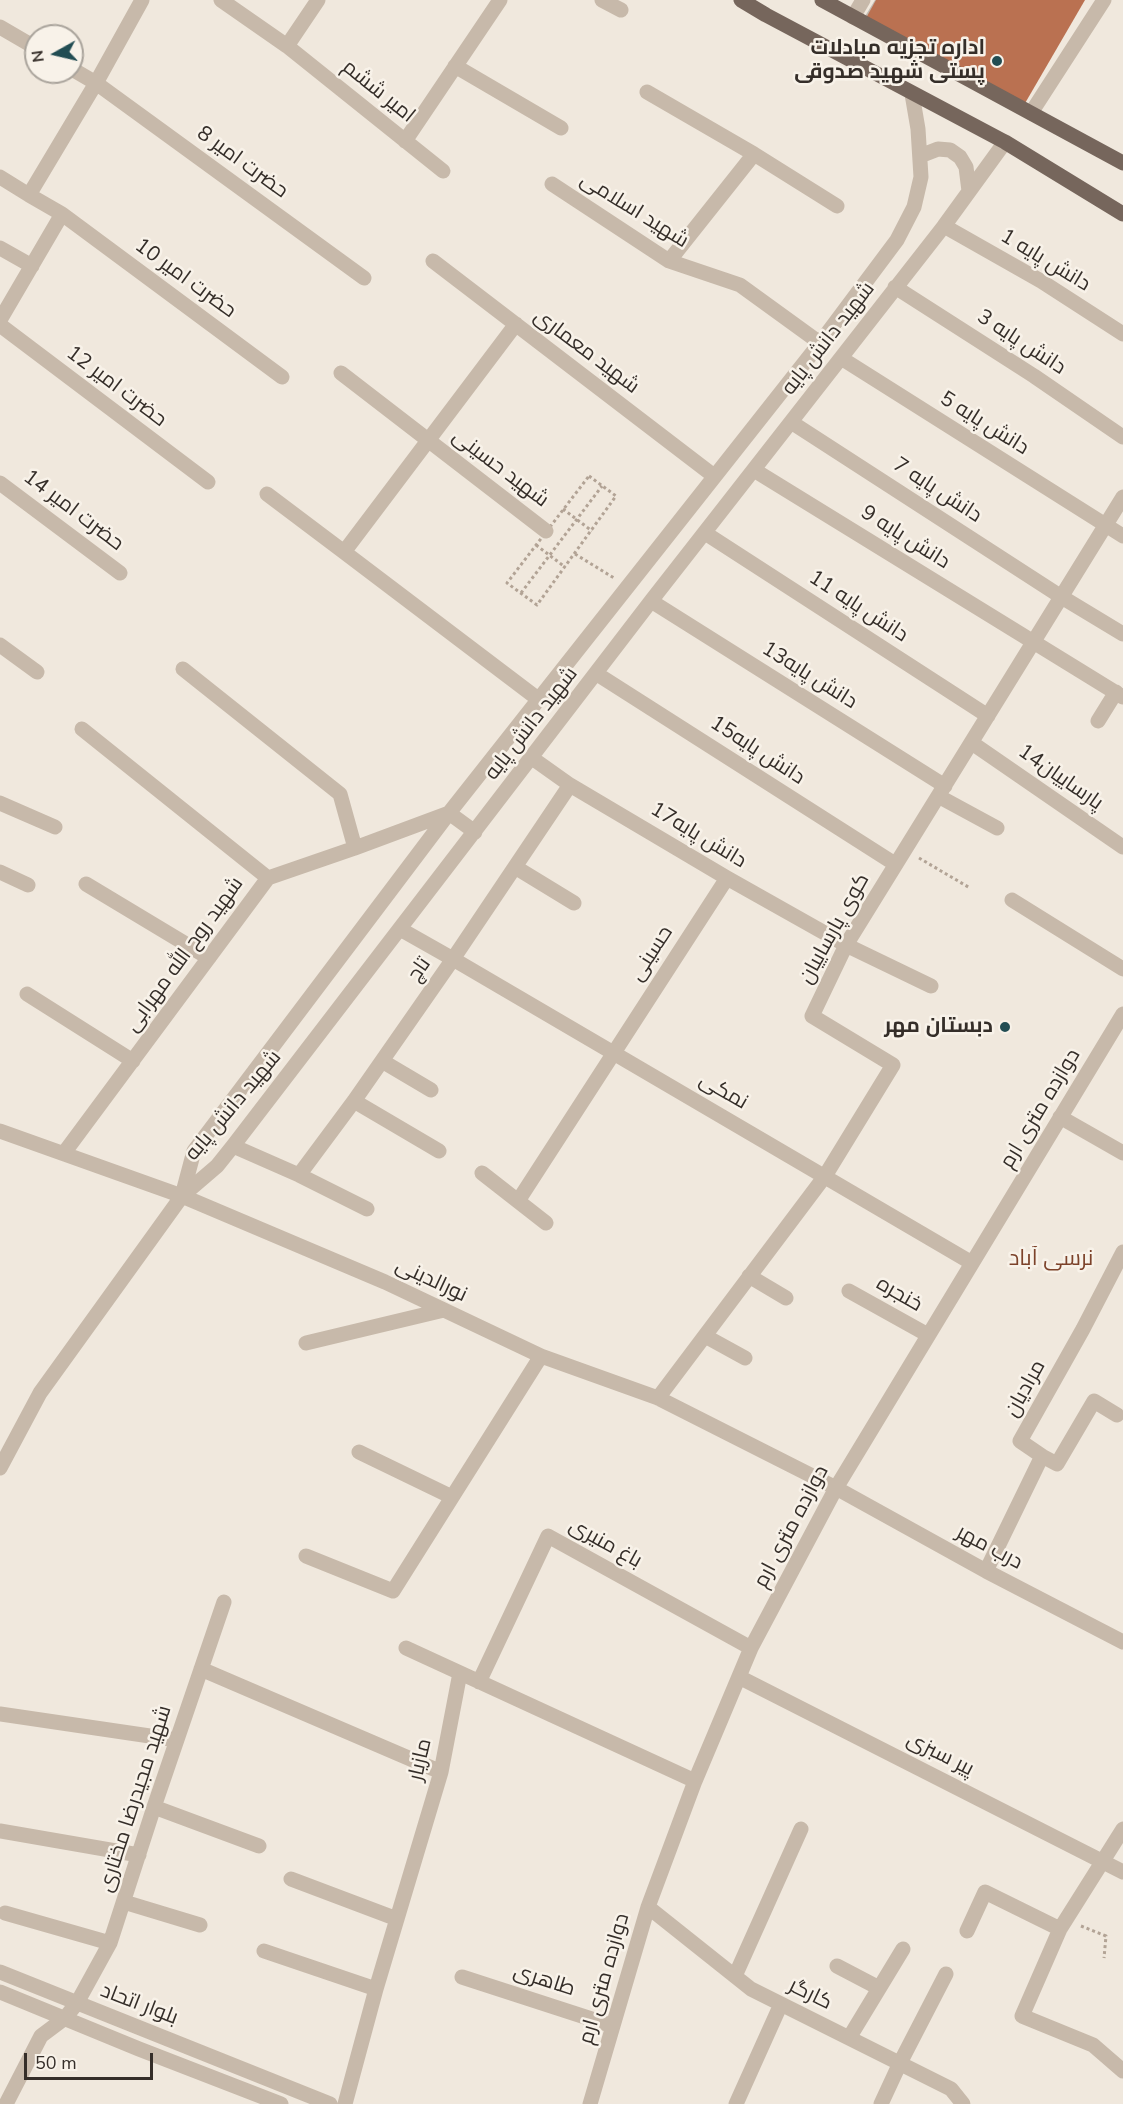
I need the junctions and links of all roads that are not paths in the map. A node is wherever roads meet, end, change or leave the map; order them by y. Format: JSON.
{"nodes":[{"id":1,"x":142,"y":0,"type":"edge"},
{"id":2,"x":221,"y":0,"type":"edge"},
{"id":3,"x":318,"y":0,"type":"edge"},
{"id":4,"x":500,"y":0,"type":"edge"},
{"id":5,"x":602,"y":0,"type":"edge"},
{"id":6,"x":822,"y":0,"type":"edge"},
{"id":7,"x":863,"y":0,"type":"edge"},
{"id":8,"x":1104,"y":0,"type":"edge"},
{"id":9,"x":745,"y":1,"type":"edge"},
{"id":10,"x":621,"y":10,"type":"dead end"},
{"id":11,"x":853,"y":17,"type":"junction"},
{"id":12,"x":0,"y":27,"type":"edge"},
{"id":13,"x":24,"y":41,"type":"edge"},
{"id":14,"x":287,"y":46,"type":"junction"},
{"id":15,"x":455,"y":66,"type":"junction"},
{"id":16,"x":84,"y":76,"type":"edge"},
{"id":17,"x":96,"y":83,"type":"junction"},
{"id":18,"x":647,"y":92,"type":"dead end"},
{"id":19,"x":912,"y":94,"type":"junction"},
{"id":20,"x":1031,"y":113,"type":"junction"},
{"id":21,"x":561,"y":128,"type":"dead end"},
{"id":22,"x":405,"y":141,"type":"junction"},
{"id":23,"x":1005,"y":142,"type":"junction"},
{"id":24,"x":754,"y":154,"type":"junction"},
{"id":25,"x":920,"y":156,"type":"junction"},
{"id":26,"x":1123,"y":163,"type":"edge"},
{"id":27,"x":443,"y":171,"type":"dead end"},
{"id":28,"x":0,"y":177,"type":"edge"},
{"id":29,"x":552,"y":184,"type":"dead end"},
{"id":30,"x":969,"y":191,"type":"junction"},
{"id":31,"x":29,"y":195,"type":"junction"},
{"id":32,"x":837,"y":206,"type":"dead end"},
{"id":33,"x":62,"y":214,"type":"junction"},
{"id":34,"x":1123,"y":214,"type":"edge"},
{"id":35,"x":944,"y":226,"type":"junction"},
{"id":36,"x":0,"y":248,"type":"edge"},
{"id":37,"x":433,"y":261,"type":"dead end"},
{"id":38,"x":669,"y":261,"type":"junction"},
{"id":39,"x":32,"y":266,"type":"junction"},
{"id":40,"x":364,"y":278,"type":"dead end"},
{"id":41,"x":896,"y":287,"type":"junction"},
{"id":42,"x":0,"y":320,"type":"edge"},
{"id":43,"x":516,"y":324,"type":"junction"},
{"id":44,"x":0,"y":325,"type":"edge"},
{"id":45,"x":1123,"y":334,"type":"edge"},
{"id":46,"x":820,"y":343,"type":"junction"},
{"id":47,"x":841,"y":358,"type":"junction"},
{"id":48,"x":341,"y":373,"type":"dead end"},
{"id":49,"x":282,"y":377,"type":"dead end"},
{"id":50,"x":791,"y":422,"type":"junction"},
{"id":51,"x":1123,"y":437,"type":"edge"},
{"id":52,"x":428,"y":441,"type":"junction"},
{"id":53,"x":754,"y":470,"type":"junction"},
{"id":54,"x":714,"y":476,"type":"junction"},
{"id":55,"x":208,"y":482,"type":"dead end"},
{"id":56,"x":0,"y":483,"type":"edge"},
{"id":57,"x":267,"y":494,"type":"dead end"},
{"id":58,"x":1123,"y":496,"type":"edge"},
{"id":59,"x":1106,"y":526,"type":"junction"},
{"id":60,"x":546,"y":531,"type":"road end"},
{"id":61,"x":705,"y":533,"type":"junction"},
{"id":62,"x":1123,"y":536,"type":"edge"},
{"id":63,"x":344,"y":552,"type":"junction"},
{"id":64,"x":120,"y":573,"type":"dead end"},
{"id":65,"x":1060,"y":596,"type":"junction"},
{"id":66,"x":651,"y":601,"type":"junction"},
{"id":67,"x":1123,"y":634,"type":"edge"},
{"id":68,"x":1033,"y":642,"type":"junction"},
{"id":69,"x":0,"y":645,"type":"edge"},
{"id":70,"x":183,"y":669,"type":"dead end"},
{"id":71,"x":37,"y":672,"type":"dead end"},
{"id":72,"x":597,"y":674,"type":"junction"},
{"id":73,"x":1119,"y":695,"type":"edge"},
{"id":74,"x":538,"y":699,"type":"junction"},
{"id":75,"x":988,"y":716,"type":"junction"},
{"id":76,"x":1098,"y":721,"type":"dead end"},
{"id":77,"x":82,"y":729,"type":"dead end"},
{"id":78,"x":972,"y":743,"type":"junction"},
{"id":79,"x":532,"y":758,"type":"junction"},
{"id":80,"x":570,"y":785,"type":"junction"},
{"id":81,"x":941,"y":791,"type":"junction"},
{"id":82,"x":0,"y":803,"type":"edge"},
{"id":83,"x":449,"y":813,"type":"junction"},
{"id":84,"x":55,"y":827,"type":"dead end"},
{"id":85,"x":997,"y":828,"type":"dead end"},
{"id":86,"x":475,"y":832,"type":"junction"},
{"id":87,"x":1123,"y":847,"type":"edge"},
{"id":88,"x":355,"y":848,"type":"junction"},
{"id":89,"x":895,"y":864,"type":"junction"},
{"id":90,"x":516,"y":867,"type":"junction"},
{"id":91,"x":0,"y":872,"type":"edge"},
{"id":92,"x":268,"y":878,"type":"junction"},
{"id":93,"x":727,"y":878,"type":"junction"},
{"id":94,"x":86,"y":884,"type":"dead end"},
{"id":95,"x":28,"y":885,"type":"dead end"},
{"id":96,"x":1012,"y":900,"type":"dead end"},
{"id":97,"x":574,"y":903,"type":"dead end"},
{"id":98,"x":400,"y":929,"type":"junction"},
{"id":99,"x":846,"y":945,"type":"junction"},
{"id":100,"x":209,"y":958,"type":"junction"},
{"id":101,"x":453,"y":959,"type":"junction"},
{"id":102,"x":1123,"y":969,"type":"edge"},
{"id":103,"x":931,"y":986,"type":"dead end"},
{"id":104,"x":27,"y":994,"type":"dead end"},
{"id":105,"x":1123,"y":1014,"type":"edge"},
{"id":106,"x":613,"y":1052,"type":"junction"},
{"id":107,"x":133,"y":1061,"type":"junction"},
{"id":108,"x":382,"y":1061,"type":"junction"},
{"id":109,"x":431,"y":1090,"type":"dead end"},
{"id":110,"x":354,"y":1101,"type":"junction"},
{"id":111,"x":1060,"y":1117,"type":"junction"},
{"id":112,"x":0,"y":1131,"type":"edge"},
{"id":113,"x":233,"y":1146,"type":"junction"},
{"id":114,"x":439,"y":1151,"type":"dead end"},
{"id":115,"x":63,"y":1153,"type":"junction"},
{"id":116,"x":1123,"y":1153,"type":"edge"},
{"id":117,"x":482,"y":1173,"type":"dead end"},
{"id":118,"x":299,"y":1175,"type":"junction"},
{"id":119,"x":825,"y":1176,"type":"junction"},
{"id":120,"x":182,"y":1196,"type":"junction"},
{"id":121,"x":518,"y":1201,"type":"junction"},
{"id":122,"x":367,"y":1209,"type":"dead end"},
{"id":123,"x":546,"y":1223,"type":"dead end"},
{"id":124,"x":1123,"y":1252,"type":"edge"},
{"id":125,"x":972,"y":1263,"type":"junction"},
{"id":126,"x":749,"y":1276,"type":"junction"},
{"id":127,"x":849,"y":1291,"type":"dead end"},
{"id":128,"x":786,"y":1298,"type":"dead end"},
{"id":129,"x":444,"y":1310,"type":"junction"},
{"id":130,"x":928,"y":1335,"type":"junction"},
{"id":131,"x":705,"y":1336,"type":"junction"},
{"id":132,"x":306,"y":1343,"type":"dead end"},
{"id":133,"x":541,"y":1356,"type":"junction"},
{"id":134,"x":745,"y":1358,"type":"dead end"},
{"id":135,"x":658,"y":1398,"type":"junction"},
{"id":136,"x":1117,"y":1415,"type":"dead end"},
{"id":137,"x":359,"y":1452,"type":"dead end"},
{"id":138,"x":1042,"y":1456,"type":"junction"},
{"id":139,"x":0,"y":1468,"type":"edge"},
{"id":140,"x":836,"y":1488,"type":"junction"},
{"id":141,"x":452,"y":1497,"type":"junction"},
{"id":142,"x":306,"y":1556,"type":"dead end"},
{"id":143,"x":986,"y":1571,"type":"junction"},
{"id":144,"x":224,"y":1602,"type":"dead end"},
{"id":145,"x":1123,"y":1642,"type":"edge"},
{"id":146,"x":406,"y":1648,"type":"dead end"},
{"id":147,"x":751,"y":1648,"type":"junction"},
{"id":148,"x":201,"y":1669,"type":"junction"},
{"id":149,"x":460,"y":1673,"type":"junction"},
{"id":150,"x":739,"y":1677,"type":"junction"},
{"id":151,"x":479,"y":1682,"type":"junction"},
{"id":152,"x":0,"y":1714,"type":"edge"},
{"id":153,"x":177,"y":1740,"type":"junction"},
{"id":154,"x":441,"y":1772,"type":"junction"},
{"id":155,"x":695,"y":1781,"type":"junction"},
{"id":156,"x":154,"y":1807,"type":"junction"},
{"id":157,"x":801,"y":1829,"type":"dead end"},
{"id":158,"x":1123,"y":1829,"type":"edge"},
{"id":159,"x":0,"y":1831,"type":"edge"},
{"id":160,"x":259,"y":1846,"type":"dead end"},
{"id":161,"x":139,"y":1855,"type":"junction"},
{"id":162,"x":1102,"y":1862,"type":"junction"},
{"id":163,"x":1123,"y":1872,"type":"edge"},
{"id":164,"x":291,"y":1879,"type":"dead end"},
{"id":165,"x":124,"y":1902,"type":"junction"},
{"id":166,"x":648,"y":1907,"type":"junction"},
{"id":167,"x":5,"y":1913,"type":"dead end"},
{"id":168,"x":397,"y":1919,"type":"junction"},
{"id":169,"x":1063,"y":1924,"type":"junction"},
{"id":170,"x":200,"y":1925,"type":"dead end"},
{"id":171,"x":967,"y":1931,"type":"dead end"},
{"id":172,"x":110,"y":1944,"type":"junction"},
{"id":173,"x":903,"y":1949,"type":"dead end"},
{"id":174,"x":264,"y":1951,"type":"dead end"},
{"id":175,"x":837,"y":1966,"type":"dead end"},
{"id":176,"x":0,"y":1972,"type":"edge"},
{"id":177,"x":946,"y":1974,"type":"dead end"},
{"id":178,"x":735,"y":1976,"type":"junction"},
{"id":179,"x":462,"y":1977,"type":"dead end"},
{"id":180,"x":879,"y":1988,"type":"junction"},
{"id":181,"x":376,"y":1989,"type":"junction"},
{"id":182,"x":0,"y":1992,"type":"edge"},
{"id":183,"x":77,"y":2003,"type":"junction"},
{"id":184,"x":781,"y":2004,"type":"junction"},
{"id":185,"x":65,"y":2018,"type":"junction"},
{"id":186,"x":613,"y":2026,"type":"junction"},
{"id":187,"x":849,"y":2038,"type":"junction"},
{"id":188,"x":900,"y":2063,"type":"junction"},
{"id":189,"x":1123,"y":2071,"type":"edge"},
{"id":190,"x":6,"y":2104,"type":"edge"},
{"id":191,"x":281,"y":2104,"type":"edge"},
{"id":192,"x":330,"y":2104,"type":"edge"},
{"id":193,"x":345,"y":2104,"type":"edge"},
{"id":194,"x":590,"y":2104,"type":"edge"},
{"id":195,"x":736,"y":2104,"type":"edge"},
{"id":196,"x":881,"y":2104,"type":"edge"},
{"id":197,"x":963,"y":2104,"type":"edge"}],
"edges":[{"from":1,"to":17,"type":"street"},
{"from":2,"to":14,"type":"street","name":"امیر ششم"},
{"from":3,"to":14,"type":"street"},
{"from":4,"to":15,"type":"street"},
{"from":5,"to":10,"type":"street"},
{"from":6,"to":11,"type":"main road"},
{"from":7,"to":11,"type":"street"},
{"from":8,"to":20,"type":"street"},
{"from":9,"to":19,"type":"main road"},
{"from":11,"to":20,"type":"main road"},
{"from":12,"to":13,"type":"street"},
{"from":14,"to":22,"type":"street","name":"امیر ششم"},
{"from":15,"to":21,"type":"street"},
{"from":15,"to":22,"type":"street"},
{"from":16,"to":17,"type":"street","name":"حضرت امیر 8"},
{"from":17,"to":31,"type":"street"},
{"from":17,"to":40,"type":"street","name":"حضرت امیر 8"},
{"from":18,"to":24,"type":"street"},
{"from":19,"to":23,"type":"main road"},
{"from":19,"to":25,"type":"street","name":"شهید دانش پایه"},
{"from":20,"to":26,"type":"main road"},
{"from":22,"to":27,"type":"street","name":"امیر ششم"},
{"from":23,"to":30,"type":"street","name":"شهید دانش پایه"},
{"from":23,"to":34,"type":"main road"},
{"from":24,"to":32,"type":"street"},
{"from":24,"to":38,"type":"street"},
{"from":25,"to":30,"type":"street"},
{"from":25,"to":46,"type":"street","name":"شهید دانش پایه"},
{"from":28,"to":31,"type":"street","name":"حضرت امیر 10"},
{"from":29,"to":38,"type":"street","name":"شهید اسلامی"},
{"from":30,"to":35,"type":"street","name":"شهید دانش پایه"},
{"from":31,"to":33,"type":"street","name":"حضرت امیر 10"},
{"from":33,"to":39,"type":"street"},
{"from":33,"to":49,"type":"street","name":"حضرت امیر 10"},
{"from":35,"to":41,"type":"street","name":"شهید دانش پایه"},
{"from":35,"to":45,"type":"street","name":"دانش پایه 1"},
{"from":36,"to":39,"type":"street"},
{"from":37,"to":43,"type":"street","name":"شهید معماری"},
{"from":38,"to":46,"type":"street","name":"شهید اسلامی"},
{"from":39,"to":42,"type":"street"},
{"from":41,"to":47,"type":"street","name":"شهید دانش پایه"},
{"from":41,"to":51,"type":"street","name":"دانش پایه 3"},
{"from":43,"to":52,"type":"street"},
{"from":43,"to":54,"type":"street","name":"شهید معماری"},
{"from":44,"to":55,"type":"street","name":"حضرت امیر 12"},
{"from":46,"to":54,"type":"street","name":"شهید دانش پایه"},
{"from":47,"to":50,"type":"street","name":"شهید دانش پایه"},
{"from":47,"to":59,"type":"street","name":"دانش پایه 5"},
{"from":48,"to":52,"type":"street","name":"شهید حسینی"},
{"from":50,"to":53,"type":"street","name":"شهید دانش پایه"},
{"from":50,"to":65,"type":"street","name":"دانش پایه 7"},
{"from":52,"to":60,"type":"street","name":"شهید حسینی"},
{"from":52,"to":63,"type":"street"},
{"from":53,"to":61,"type":"street","name":"شهید دانش پایه"},
{"from":53,"to":68,"type":"street","name":"دانش پایه 9"},
{"from":54,"to":74,"type":"street","name":"شهید دانش پایه"},
{"from":56,"to":64,"type":"street","name":"حضرت امیر 14"},
{"from":57,"to":63,"type":"street"},
{"from":58,"to":59,"type":"street","name":"کوی پارساییان"},
{"from":59,"to":62,"type":"street","name":"دانش پایه 5"},
{"from":59,"to":65,"type":"street","name":"کوی پارساییان"},
{"from":61,"to":66,"type":"street","name":"شهید دانش پایه"},
{"from":61,"to":75,"type":"street","name":"دانش پایه 11"},
{"from":63,"to":74,"type":"street"},
{"from":65,"to":67,"type":"street","name":"دانش پایه 7"},
{"from":65,"to":68,"type":"street","name":"کوی پارساییان"},
{"from":66,"to":72,"type":"street","name":"شهید دانش پایه"},
{"from":66,"to":81,"type":"street","name":"دانش پایه13"},
{"from":68,"to":73,"type":"street","name":"دانش پایه 9"},
{"from":68,"to":75,"type":"street","name":"کوی پارساییان"},
{"from":69,"to":71,"type":"street"},
{"from":70,"to":88,"type":"street"},
{"from":72,"to":79,"type":"street","name":"شهید دانش پایه"},
{"from":72,"to":89,"type":"street","name":"دانش پایه15"},
{"from":73,"to":76,"type":"street"},
{"from":74,"to":83,"type":"street","name":"شهید دانش پایه"},
{"from":75,"to":78,"type":"street","name":"کوی پارساییان"},
{"from":77,"to":92,"type":"street"},
{"from":78,"to":81,"type":"street","name":"کوی پارساییان"},
{"from":78,"to":87,"type":"street","name":"پارساییان14"},
{"from":79,"to":80,"type":"street","name":"دانش پایه17"},
{"from":79,"to":86,"type":"street","name":"شهید دانش پایه"},
{"from":80,"to":90,"type":"street","name":"تاچ"},
{"from":80,"to":93,"type":"street","name":"دانش پایه17"},
{"from":81,"to":85,"type":"street","name":"دانش پایه13"},
{"from":81,"to":89,"type":"street","name":"کوی پارساییان"},
{"from":82,"to":84,"type":"street"},
{"from":83,"to":86,"type":"street"},
{"from":83,"to":88,"type":"street","name":"شهید روح الله مهرابی"},
{"from":83,"to":120,"type":"street","name":"شهید دانش پایه"},
{"from":86,"to":98,"type":"street","name":"شهید دانش پایه"},
{"from":88,"to":92,"type":"street","name":"شهید روح الله مهرابی"},
{"from":89,"to":99,"type":"street","name":"کوی پارساییان"},
{"from":90,"to":97,"type":"street"},
{"from":90,"to":101,"type":"street","name":"تاچ"},
{"from":91,"to":95,"type":"street"},
{"from":92,"to":100,"type":"street","name":"شهید روح الله مهرابی"},
{"from":93,"to":99,"type":"street","name":"دانش پایه17"},
{"from":93,"to":106,"type":"street","name":"حسینی"},
{"from":94,"to":100,"type":"street"},
{"from":96,"to":102,"type":"street"},
{"from":98,"to":101,"type":"street","name":"نمکی"},
{"from":98,"to":113,"type":"street","name":"شهید دانش پایه"},
{"from":99,"to":103,"type":"street","name":"دانش پایه17"},
{"from":99,"to":119,"type":"street","name":"کوی پارساییان"},
{"from":100,"to":107,"type":"street","name":"شهید روح الله مهرابی"},
{"from":101,"to":106,"type":"street","name":"نمکی"},
{"from":101,"to":108,"type":"street","name":"تاچ"},
{"from":104,"to":107,"type":"street"},
{"from":105,"to":111,"type":"street","name":"دوازده متری ارم"},
{"from":106,"to":119,"type":"street","name":"نمکی"},
{"from":106,"to":121,"type":"street","name":"حسینی"},
{"from":107,"to":115,"type":"street","name":"شهید روح الله مهرابی"},
{"from":108,"to":109,"type":"street"},
{"from":108,"to":110,"type":"street","name":"تاچ"},
{"from":110,"to":114,"type":"street"},
{"from":110,"to":118,"type":"street","name":"تاچ"},
{"from":111,"to":116,"type":"street"},
{"from":111,"to":125,"type":"street","name":"دوازده متری ارم"},
{"from":112,"to":115,"type":"street","name":"نورالدینی"},
{"from":113,"to":118,"type":"street"},
{"from":113,"to":120,"type":"street","name":"شهید دانش پایه"},
{"from":115,"to":120,"type":"street","name":"نورالدینی"},
{"from":117,"to":121,"type":"street"},
{"from":118,"to":122,"type":"street"},
{"from":119,"to":125,"type":"street","name":"نمکی"},
{"from":119,"to":126,"type":"street","name":"کوی پارساییان"},
{"from":120,"to":129,"type":"street","name":"نورالدینی"},
{"from":120,"to":139,"type":"street"},
{"from":121,"to":123,"type":"street"},
{"from":124,"to":138,"type":"street","name":"مرادیان"},
{"from":125,"to":130,"type":"street","name":"دوازده متری ارم"},
{"from":126,"to":128,"type":"street"},
{"from":126,"to":131,"type":"street","name":"کوی پارساییان"},
{"from":127,"to":130,"type":"street","name":"خنجره"},
{"from":129,"to":132,"type":"street"},
{"from":129,"to":133,"type":"street","name":"نورالدینی"},
{"from":130,"to":140,"type":"street","name":"دوازده متری ارم"},
{"from":131,"to":134,"type":"street"},
{"from":131,"to":135,"type":"street","name":"کوی پارساییان"},
{"from":133,"to":135,"type":"street","name":"نورالدینی"},
{"from":133,"to":141,"type":"street"},
{"from":135,"to":140,"type":"street","name":"نورالدینی"},
{"from":136,"to":138,"type":"street"},
{"from":137,"to":141,"type":"street"},
{"from":138,"to":143,"type":"street"},
{"from":140,"to":143,"type":"street","name":"درب مهر"},
{"from":140,"to":147,"type":"street","name":"دوازده متری ارم"},
{"from":141,"to":142,"type":"street"},
{"from":143,"to":145,"type":"street","name":"درب مهر"},
{"from":144,"to":148,"type":"street","name":"شهید مجیدرضا مختاری"},
{"from":146,"to":149,"type":"street"},
{"from":147,"to":150,"type":"street","name":"دوازده متری ارم"},
{"from":147,"to":151,"type":"street","name":"باغ منیری"},
{"from":148,"to":153,"type":"street","name":"شهید مجیدرضا مختاری"},
{"from":148,"to":154,"type":"street"},
{"from":149,"to":151,"type":"street"},
{"from":149,"to":154,"type":"street","name":"مازیار"},
{"from":150,"to":155,"type":"street","name":"دوازده متری ارم"},
{"from":150,"to":162,"type":"street","name":"پیر سبزی"},
{"from":151,"to":155,"type":"street"},
{"from":152,"to":153,"type":"street"},
{"from":153,"to":156,"type":"street","name":"شهید مجیدرضا مختاری"},
{"from":154,"to":168,"type":"street","name":"مازیار"},
{"from":155,"to":166,"type":"street","name":"دوازده متری ارم"},
{"from":156,"to":160,"type":"street"},
{"from":156,"to":161,"type":"street","name":"شهید مجیدرضا مختاری"},
{"from":157,"to":178,"type":"street"},
{"from":158,"to":162,"type":"street"},
{"from":159,"to":161,"type":"street"},
{"from":161,"to":165,"type":"street","name":"شهید مجیدرضا مختاری"},
{"from":162,"to":163,"type":"street","name":"پیر سبزی"},
{"from":162,"to":169,"type":"street"},
{"from":164,"to":168,"type":"street"},
{"from":165,"to":170,"type":"street"},
{"from":165,"to":172,"type":"street","name":"شهید مجیدرضا مختاری"},
{"from":166,"to":178,"type":"street","name":"کارگر"},
{"from":166,"to":186,"type":"street","name":"دوازده متری ارم"},
{"from":167,"to":172,"type":"street"},
{"from":168,"to":181,"type":"street","name":"مازیار"},
{"from":169,"to":171,"type":"street"},
{"from":169,"to":189,"type":"street"},
{"from":172,"to":183,"type":"street","name":"شهید مجیدرضا مختاری"},
{"from":173,"to":180,"type":"street"},
{"from":174,"to":181,"type":"street"},
{"from":175,"to":180,"type":"street"},
{"from":176,"to":183,"type":"street","name":"بلوار اتحاد"},
{"from":177,"to":188,"type":"street"},
{"from":178,"to":184,"type":"street","name":"کارگر"},
{"from":179,"to":186,"type":"street","name":"طاهری"},
{"from":180,"to":187,"type":"street"},
{"from":181,"to":193,"type":"street","name":"مازیار"},
{"from":182,"to":185,"type":"street","name":"بلوار اتحاد"},
{"from":183,"to":185,"type":"street","name":"شهید مجیدرضا مختاری"},
{"from":183,"to":192,"type":"street","name":"بلوار اتحاد"},
{"from":184,"to":187,"type":"street","name":"کارگر"},
{"from":184,"to":195,"type":"street"},
{"from":185,"to":190,"type":"street","name":"شهید مجیدرضا مختاری"},
{"from":185,"to":191,"type":"street","name":"بلوار اتحاد"},
{"from":186,"to":194,"type":"street","name":"دوازده متری ارم"},
{"from":187,"to":188,"type":"street","name":"کارگر"},
{"from":188,"to":196,"type":"street"},
{"from":188,"to":197,"type":"street","name":"کارگر"}]}
